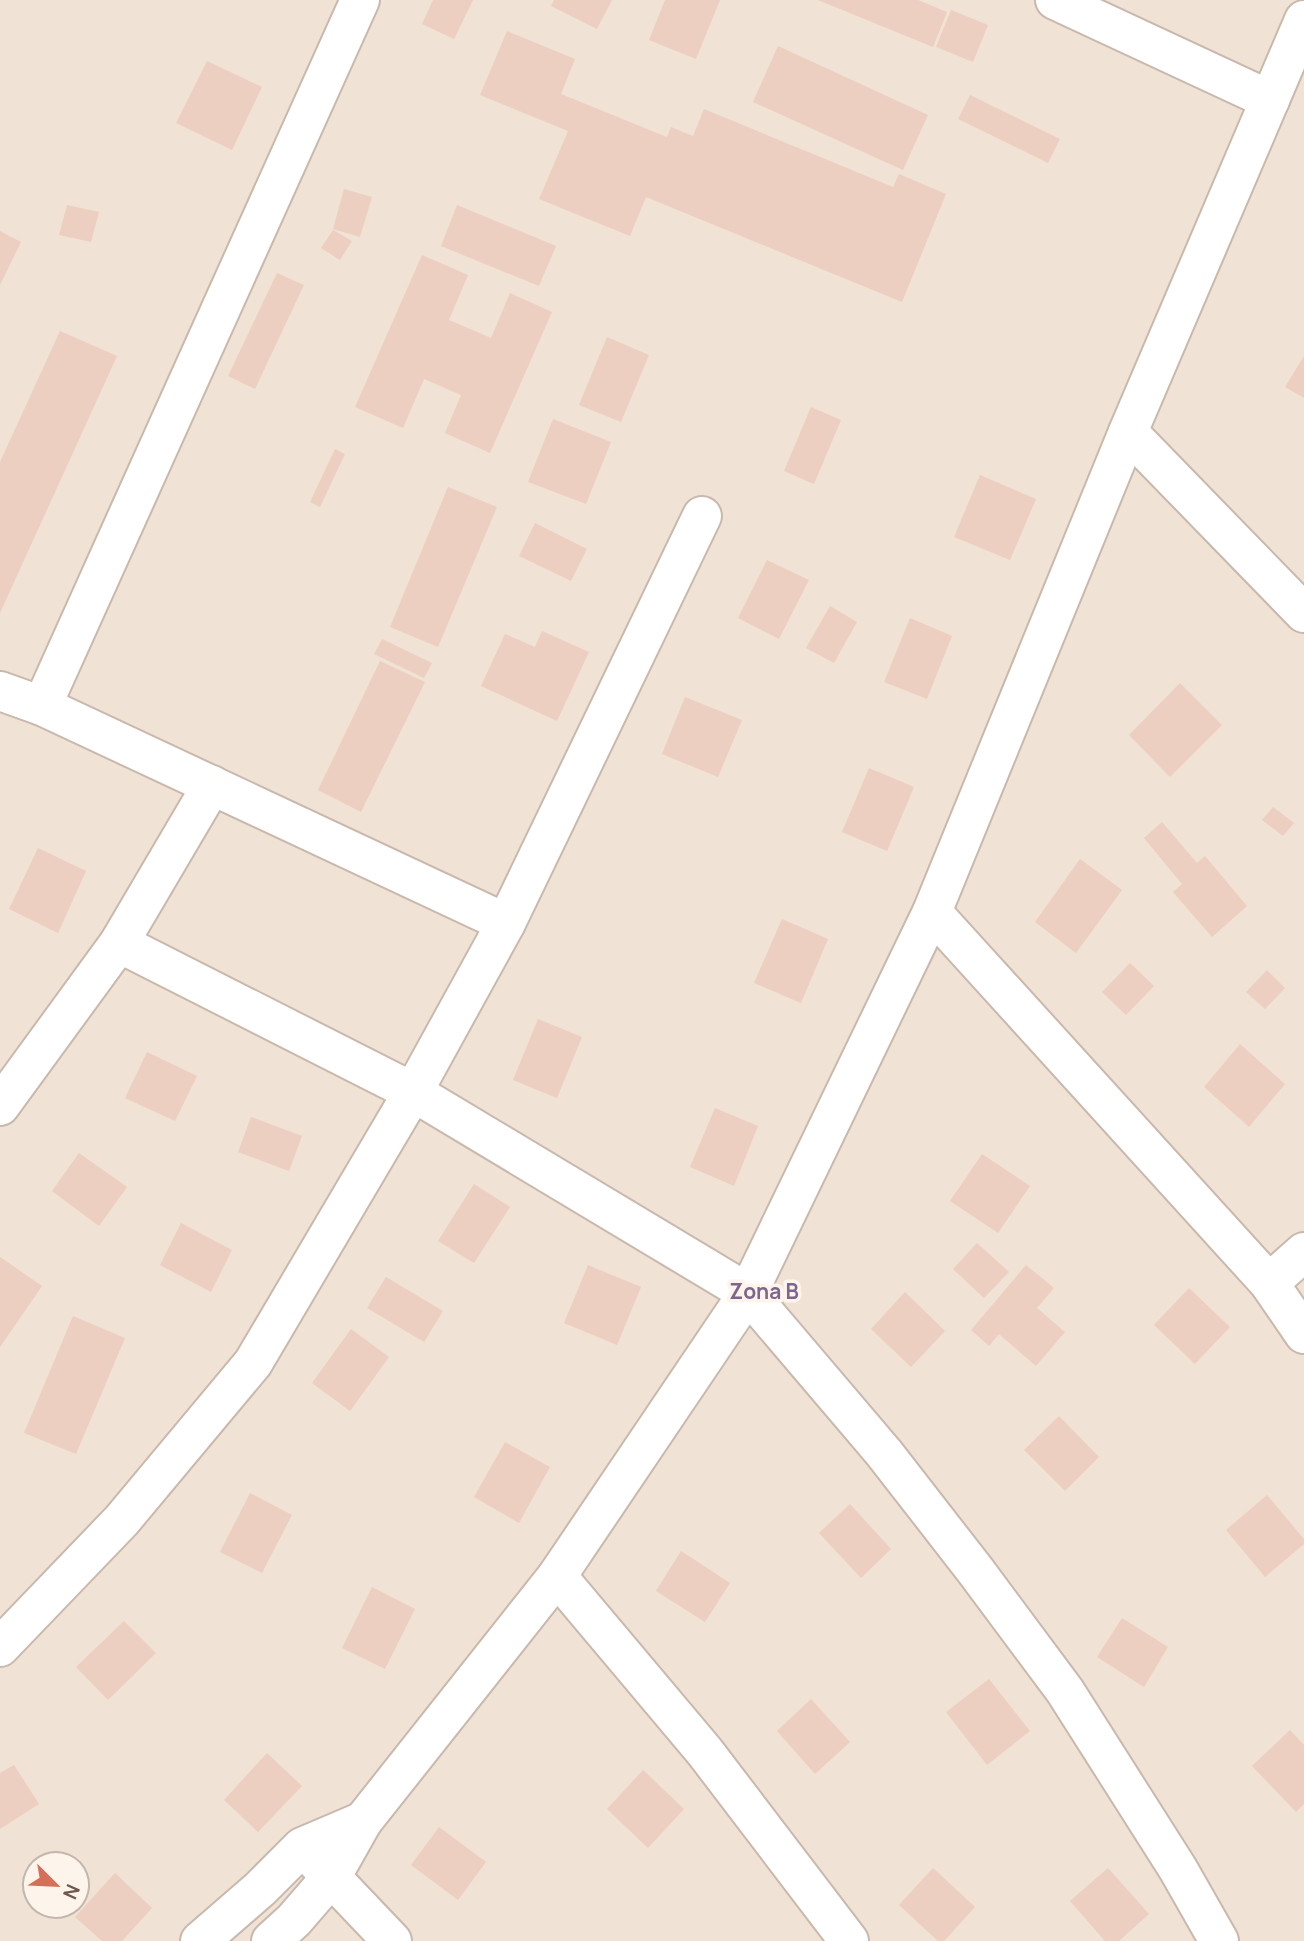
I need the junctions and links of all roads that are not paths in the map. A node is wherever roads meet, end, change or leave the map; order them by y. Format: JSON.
{"nodes":[{"id":1,"x":360,"y":0,"type":"edge"},
{"id":2,"x":1055,"y":0,"type":"edge"},
{"id":3,"x":1304,"y":20,"type":"edge"},
{"id":4,"x":1270,"y":100,"type":"junction"},
{"id":5,"x":1128,"y":432,"type":"junction"},
{"id":6,"x":702,"y":516,"type":"dead end"},
{"id":7,"x":1304,"y":613,"type":"edge"},
{"id":8,"x":0,"y":691,"type":"edge"},
{"id":9,"x":42,"y":706,"type":"junction"},
{"id":10,"x":212,"y":785,"type":"junction"},
{"id":11,"x":932,"y":912,"type":"junction"},
{"id":12,"x":506,"y":923,"type":"junction"},
{"id":13,"x":119,"y":943,"type":"junction"},
{"id":14,"x":413,"y":1091,"type":"junction"},
{"id":15,"x":0,"y":1106,"type":"edge"},
{"id":16,"x":1304,"y":1252,"type":"edge"},
{"id":17,"x":1269,"y":1283,"type":"junction"},
{"id":18,"x":748,"y":1293,"type":"junction"},
{"id":19,"x":1304,"y":1334,"type":"edge"},
{"id":20,"x":557,"y":1576,"type":"junction"},
{"id":21,"x":0,"y":1647,"type":"edge"},
{"id":22,"x":363,"y":1821,"type":"junction"},
{"id":23,"x":302,"y":1847,"type":"junction"},
{"id":24,"x":332,"y":1876,"type":"junction"},
{"id":25,"x":260,"y":1889,"type":"junction"},
{"id":26,"x":293,"y":1934,"type":"edge"},
{"id":27,"x":200,"y":1941,"type":"edge"},
{"id":28,"x":392,"y":1941,"type":"edge"},
{"id":29,"x":849,"y":1941,"type":"edge"},
{"id":30,"x":1219,"y":1941,"type":"edge"}],
"edges":[{"from":1,"to":9,"type":"street"},
{"from":2,"to":4,"type":"street"},
{"from":3,"to":4,"type":"street"},
{"from":4,"to":5,"type":"street"},
{"from":5,"to":7,"type":"street"},
{"from":5,"to":11,"type":"street"},
{"from":6,"to":12,"type":"street"},
{"from":8,"to":9,"type":"street"},
{"from":9,"to":10,"type":"street"},
{"from":10,"to":12,"type":"street"},
{"from":10,"to":13,"type":"street"},
{"from":11,"to":17,"type":"street"},
{"from":11,"to":18,"type":"street"},
{"from":12,"to":14,"type":"street"},
{"from":13,"to":14,"type":"street"},
{"from":13,"to":15,"type":"street"},
{"from":14,"to":18,"type":"street"},
{"from":14,"to":21,"type":"street"},
{"from":16,"to":17,"type":"street"},
{"from":17,"to":19,"type":"street"},
{"from":18,"to":20,"type":"street"},
{"from":18,"to":30,"type":"street"},
{"from":20,"to":22,"type":"street"},
{"from":20,"to":29,"type":"street"},
{"from":22,"to":23,"type":"street"},
{"from":22,"to":24,"type":"street"},
{"from":23,"to":24,"type":"street"},
{"from":23,"to":25,"type":"street"},
{"from":24,"to":26,"type":"street"},
{"from":24,"to":28,"type":"street"},
{"from":25,"to":26,"type":"street"},
{"from":25,"to":27,"type":"street"}]}
